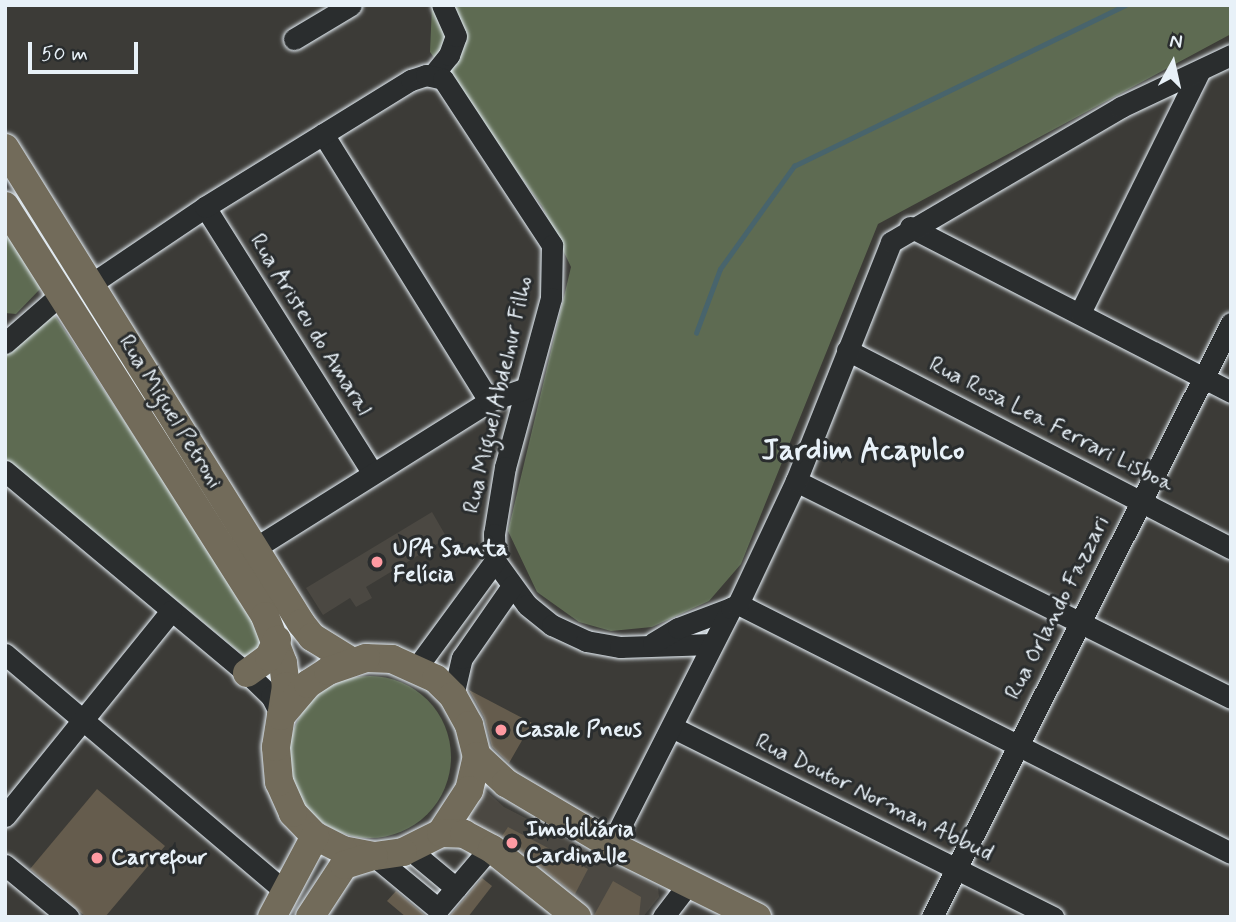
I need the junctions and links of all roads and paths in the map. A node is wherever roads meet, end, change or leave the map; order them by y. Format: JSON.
{"nodes":[{"id":1,"x":351,"y":5,"type":"edge"},
{"id":2,"x":442,"y":5,"type":"edge"},
{"id":3,"x":294,"y":39,"type":"dead end"},
{"id":4,"x":1231,"y":55,"type":"edge"},
{"id":5,"x":1199,"y":72,"type":"junction"},
{"id":6,"x":432,"y":76,"type":"junction"},
{"id":7,"x":323,"y":134,"type":"junction"},
{"id":8,"x":5,"y":148,"type":"edge"},
{"id":9,"x":5,"y":206,"type":"edge"},
{"id":10,"x":205,"y":207,"type":"junction"},
{"id":11,"x":910,"y":227,"type":"junction"},
{"id":12,"x":91,"y":284,"type":"junction"},
{"id":13,"x":60,"y":295,"type":"junction"},
{"id":14,"x":1080,"y":313,"type":"junction"},
{"id":15,"x":1231,"y":323,"type":"edge"},
{"id":16,"x":9,"y":331,"type":"edge"},
{"id":17,"x":846,"y":350,"type":"junction"},
{"id":18,"x":1202,"y":379,"type":"junction"},
{"id":19,"x":524,"y":389,"type":"junction"},
{"id":20,"x":1231,"y":392,"type":"edge"},
{"id":21,"x":489,"y":401,"type":"junction"},
{"id":22,"x":5,"y":471,"type":"edge"},
{"id":23,"x":371,"y":471,"type":"junction"},
{"id":24,"x":796,"y":481,"type":"junction"},
{"id":25,"x":1141,"y":501,"type":"junction"},
{"id":26,"x":255,"y":548,"type":"junction"},
{"id":27,"x":1231,"y":548,"type":"edge"},
{"id":28,"x":495,"y":561,"type":"junction"},
{"id":29,"x":512,"y":586,"type":"junction"},
{"id":30,"x":734,"y":606,"type":"junction"},
{"id":31,"x":171,"y":611,"type":"junction"},
{"id":32,"x":1080,"y":621,"type":"junction"},
{"id":33,"x":277,"y":640,"type":"junction"},
{"id":34,"x":712,"y":644,"type":"junction"},
{"id":35,"x":654,"y":645,"type":"junction"},
{"id":36,"x":5,"y":654,"type":"edge"},
{"id":37,"x":351,"y":662,"type":"junction"},
{"id":38,"x":417,"y":667,"type":"junction"},
{"id":39,"x":247,"y":673,"type":"junction"},
{"id":40,"x":690,"y":689,"type":"junction"},
{"id":41,"x":453,"y":696,"type":"junction"},
{"id":42,"x":1231,"y":698,"type":"edge"},
{"id":43,"x":281,"y":716,"type":"junction"},
{"id":44,"x":85,"y":720,"type":"junction"},
{"id":45,"x":672,"y":727,"type":"junction"},
{"id":46,"x":1019,"y":744,"type":"junction"},
{"id":47,"x":477,"y":756,"type":"junction"},
{"id":48,"x":5,"y":816,"type":"edge"},
{"id":49,"x":441,"y":833,"type":"junction"},
{"id":50,"x":315,"y":836,"type":"junction"},
{"id":51,"x":611,"y":845,"type":"junction"},
{"id":52,"x":490,"y":848,"type":"junction"},
{"id":53,"x":413,"y":852,"type":"junction"},
{"id":54,"x":1231,"y":853,"type":"edge"},
{"id":55,"x":379,"y":860,"type":"junction"},
{"id":56,"x":5,"y":865,"type":"edge"},
{"id":57,"x":957,"y":869,"type":"junction"},
{"id":58,"x":689,"y":883,"type":"junction"},
{"id":59,"x":286,"y":892,"type":"junction"},
{"id":60,"x":450,"y":895,"type":"junction"},
{"id":61,"x":314,"y":916,"type":"edge"},
{"id":62,"x":68,"y":917,"type":"edge"},
{"id":63,"x":272,"y":917,"type":"edge"},
{"id":64,"x":577,"y":917,"type":"edge"},
{"id":65,"x":663,"y":917,"type":"edge"},
{"id":66,"x":757,"y":917,"type":"edge"},
{"id":67,"x":932,"y":917,"type":"edge"},
{"id":68,"x":1053,"y":917,"type":"edge"}],
"edges":[{"from":1,"to":3,"type":"street"},
{"from":2,"to":6,"type":"street"},
{"from":4,"to":5,"type":"street"},
{"from":5,"to":11,"type":"street"},
{"from":5,"to":14,"type":"street"},
{"from":6,"to":7,"type":"street"},
{"from":6,"to":19,"type":"street","name":"Rua Miguel Abdelnur Filho"},
{"from":7,"to":10,"type":"street"},
{"from":7,"to":21,"type":"street"},
{"from":8,"to":12,"type":"main road","name":"Rua Miguel Petroni"},
{"from":9,"to":13,"type":"main road","name":"Rua Miguel Petroni"},
{"from":10,"to":12,"type":"street"},
{"from":10,"to":23,"type":"street","name":"Rua Aristeu do Amaral"},
{"from":11,"to":14,"type":"street"},
{"from":11,"to":17,"type":"street"},
{"from":12,"to":26,"type":"main road","name":"Rua Miguel Petroni"},
{"from":13,"to":16,"type":"street"},
{"from":13,"to":33,"type":"main road","name":"Rua Miguel Petroni"},
{"from":14,"to":18,"type":"street"},
{"from":15,"to":18,"type":"street","name":"Rua Orlando Fazzari"},
{"from":17,"to":24,"type":"street"},
{"from":17,"to":25,"type":"street","name":"Rua Rosa Lea Ferrari Lisboa"},
{"from":18,"to":20,"type":"street"},
{"from":18,"to":25,"type":"street","name":"Rua Orlando Fazzari"},
{"from":19,"to":21,"type":"street"},
{"from":19,"to":28,"type":"street","name":"Rua Miguel Abdelnur Filho"},
{"from":21,"to":23,"type":"street"},
{"from":22,"to":31,"type":"street"},
{"from":23,"to":26,"type":"street"},
{"from":24,"to":30,"type":"street"},
{"from":24,"to":32,"type":"street"},
{"from":25,"to":27,"type":"street","name":"Rua Rosa Lea Ferrari Lisboa"},
{"from":25,"to":32,"type":"street","name":"Rua Orlando Fazzari"},
{"from":26,"to":37,"type":"main road","name":"Rua Miguel Petroni"},
{"from":28,"to":29,"type":"street"},
{"from":28,"to":38,"type":"street"},
{"from":29,"to":35,"type":"street"},
{"from":29,"to":41,"type":"street"},
{"from":30,"to":34,"type":"street"},
{"from":30,"to":35,"type":"street"},
{"from":30,"to":46,"type":"street"},
{"from":31,"to":39,"type":"street"},
{"from":31,"to":44,"type":"street"},
{"from":32,"to":42,"type":"street"},
{"from":32,"to":46,"type":"street","name":"Rua Orlando Fazzari"},
{"from":33,"to":39,"type":"main road"},
{"from":33,"to":43,"type":"main road","name":"Rua Miguel Petroni"},
{"from":34,"to":35,"type":"street"},
{"from":34,"to":40,"type":"street"},
{"from":35,"to":40,"type":"street"},
{"from":36,"to":44,"type":"street"},
{"from":37,"to":38,"type":"main road"},
{"from":37,"to":43,"type":"main road"},
{"from":38,"to":41,"type":"main road"},
{"from":39,"to":43,"type":"street"},
{"from":40,"to":45,"type":"street"},
{"from":41,"to":47,"type":"main road"},
{"from":43,"to":50,"type":"main road"},
{"from":44,"to":48,"type":"street"},
{"from":44,"to":59,"type":"street"},
{"from":45,"to":51,"type":"street"},
{"from":45,"to":57,"type":"street","name":"Rua Doutor Norman Abbud"},
{"from":46,"to":54,"type":"street"},
{"from":46,"to":57,"type":"street","name":"Rua Orlando Fazzari"},
{"from":47,"to":49,"type":"main road"},
{"from":47,"to":51,"type":"main road"},
{"from":49,"to":52,"type":"main road"},
{"from":49,"to":53,"type":"main road"},
{"from":50,"to":55,"type":"main road"},
{"from":50,"to":59,"type":"main road"},
{"from":51,"to":58,"type":"main road"},
{"from":52,"to":60,"type":"street"},
{"from":52,"to":64,"type":"main road"},
{"from":53,"to":55,"type":"main road"},
{"from":53,"to":60,"type":"street"},
{"from":55,"to":60,"type":"street"},
{"from":55,"to":61,"type":"main road"},
{"from":56,"to":62,"type":"street"},
{"from":57,"to":67,"type":"street","name":"Rua Orlando Fazzari"},
{"from":57,"to":68,"type":"street","name":"Rua Doutor Norman Abbud"},
{"from":58,"to":65,"type":"street"},
{"from":58,"to":66,"type":"main road"},
{"from":59,"to":63,"type":"main road"}]}
